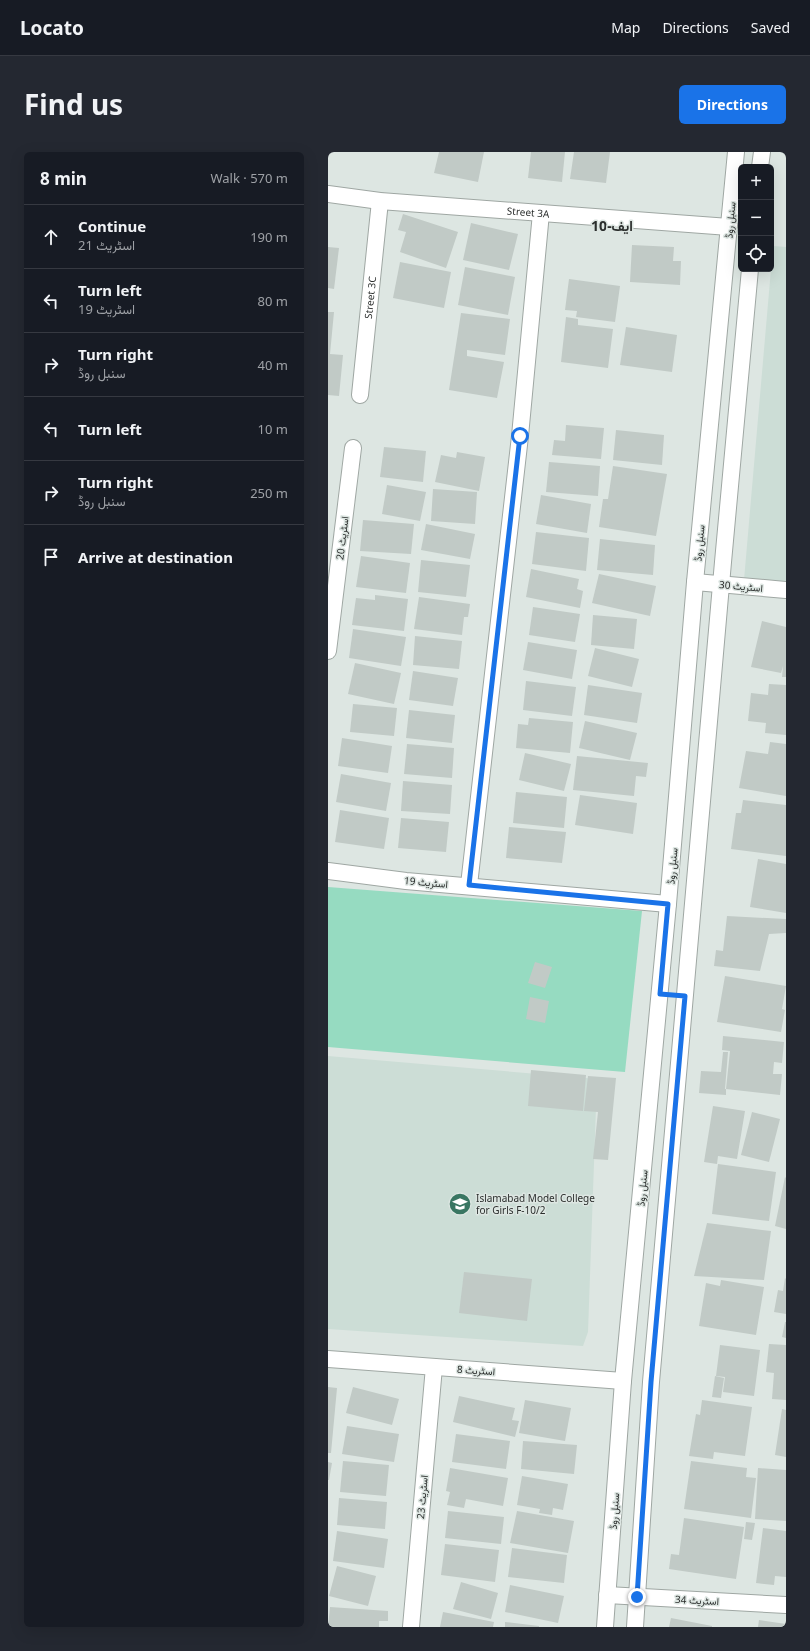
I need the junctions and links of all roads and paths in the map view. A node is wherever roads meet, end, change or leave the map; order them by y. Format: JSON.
{"nodes":[{"id":1,"x":736,"y":152,"type":"edge"},
{"id":2,"x":762,"y":152,"type":"edge"},
{"id":3,"x":760,"y":164,"type":"edge"},
{"id":4,"x":328,"y":194,"type":"edge"},
{"id":5,"x":380,"y":200,"type":"junction"},
{"id":6,"x":541,"y":213,"type":"junction"},
{"id":7,"x":729,"y":227,"type":"junction"},
{"id":8,"x":750,"y":272,"type":"edge"},
{"id":9,"x":360,"y":395,"type":"dead end"},
{"id":10,"x":353,"y":448,"type":"dead end"},
{"id":11,"x":695,"y":582,"type":"junction"},
{"id":12,"x":721,"y":584,"type":"junction"},
{"id":13,"x":786,"y":590,"type":"edge"},
{"id":14,"x":328,"y":651,"type":"edge"},
{"id":15,"x":328,"y":871,"type":"edge"},
{"id":16,"x":469,"y":885,"type":"junction"},
{"id":17,"x":668,"y":904,"type":"junction"},
{"id":18,"x":660,"y":994,"type":"junction"},
{"id":19,"x":685,"y":996,"type":"junction"},
{"id":20,"x":328,"y":1359,"type":"edge"},
{"id":21,"x":434,"y":1367,"type":"junction"},
{"id":22,"x":623,"y":1381,"type":"junction"},
{"id":23,"x":607,"y":1595,"type":"junction"},
{"id":24,"x":637,"y":1597,"type":"junction"},
{"id":25,"x":786,"y":1605,"type":"edge"},
{"id":26,"x":411,"y":1627,"type":"edge"},
{"id":27,"x":605,"y":1627,"type":"edge"},
{"id":28,"x":635,"y":1627,"type":"edge"}],
"edges":[{"from":1,"to":7,"type":"street","name":"سنبل روڈ"},
{"from":2,"to":3,"type":"street"},
{"from":4,"to":5,"type":"street","name":"Street 3A"},
{"from":5,"to":6,"type":"street","name":"Street 3A"},
{"from":5,"to":9,"type":"street","name":"Street 3C"},
{"from":6,"to":7,"type":"street","name":"Street 3A"},
{"from":6,"to":16,"type":"street"},
{"from":7,"to":11,"type":"street","name":"سنبل روڈ"},
{"from":8,"to":12,"type":"street"},
{"from":10,"to":14,"type":"street","name":"اسٹریٹ 20"},
{"from":11,"to":12,"type":"street","name":"اسٹریٹ 30"},
{"from":11,"to":17,"type":"street","name":"سنبل روڈ"},
{"from":12,"to":13,"type":"street","name":"اسٹریٹ 30"},
{"from":12,"to":19,"type":"street"},
{"from":15,"to":16,"type":"street","name":"اسٹریٹ 19"},
{"from":16,"to":17,"type":"street","name":"اسٹریٹ 19"},
{"from":17,"to":18,"type":"street","name":"سنبل روڈ"},
{"from":18,"to":19,"type":"street"},
{"from":18,"to":22,"type":"street","name":"سنبل روڈ"},
{"from":19,"to":24,"type":"street"},
{"from":20,"to":21,"type":"street","name":"اسٹریٹ 8"},
{"from":21,"to":22,"type":"street","name":"اسٹریٹ 8"},
{"from":21,"to":26,"type":"street","name":"اسٹریٹ 23"},
{"from":22,"to":23,"type":"street","name":"سنبل روڈ"},
{"from":23,"to":24,"type":"street","name":"اسٹریٹ 34"},
{"from":23,"to":27,"type":"street","name":"سنبل روڈ"},
{"from":24,"to":25,"type":"street","name":"اسٹریٹ 34"},
{"from":24,"to":28,"type":"street"}]}
